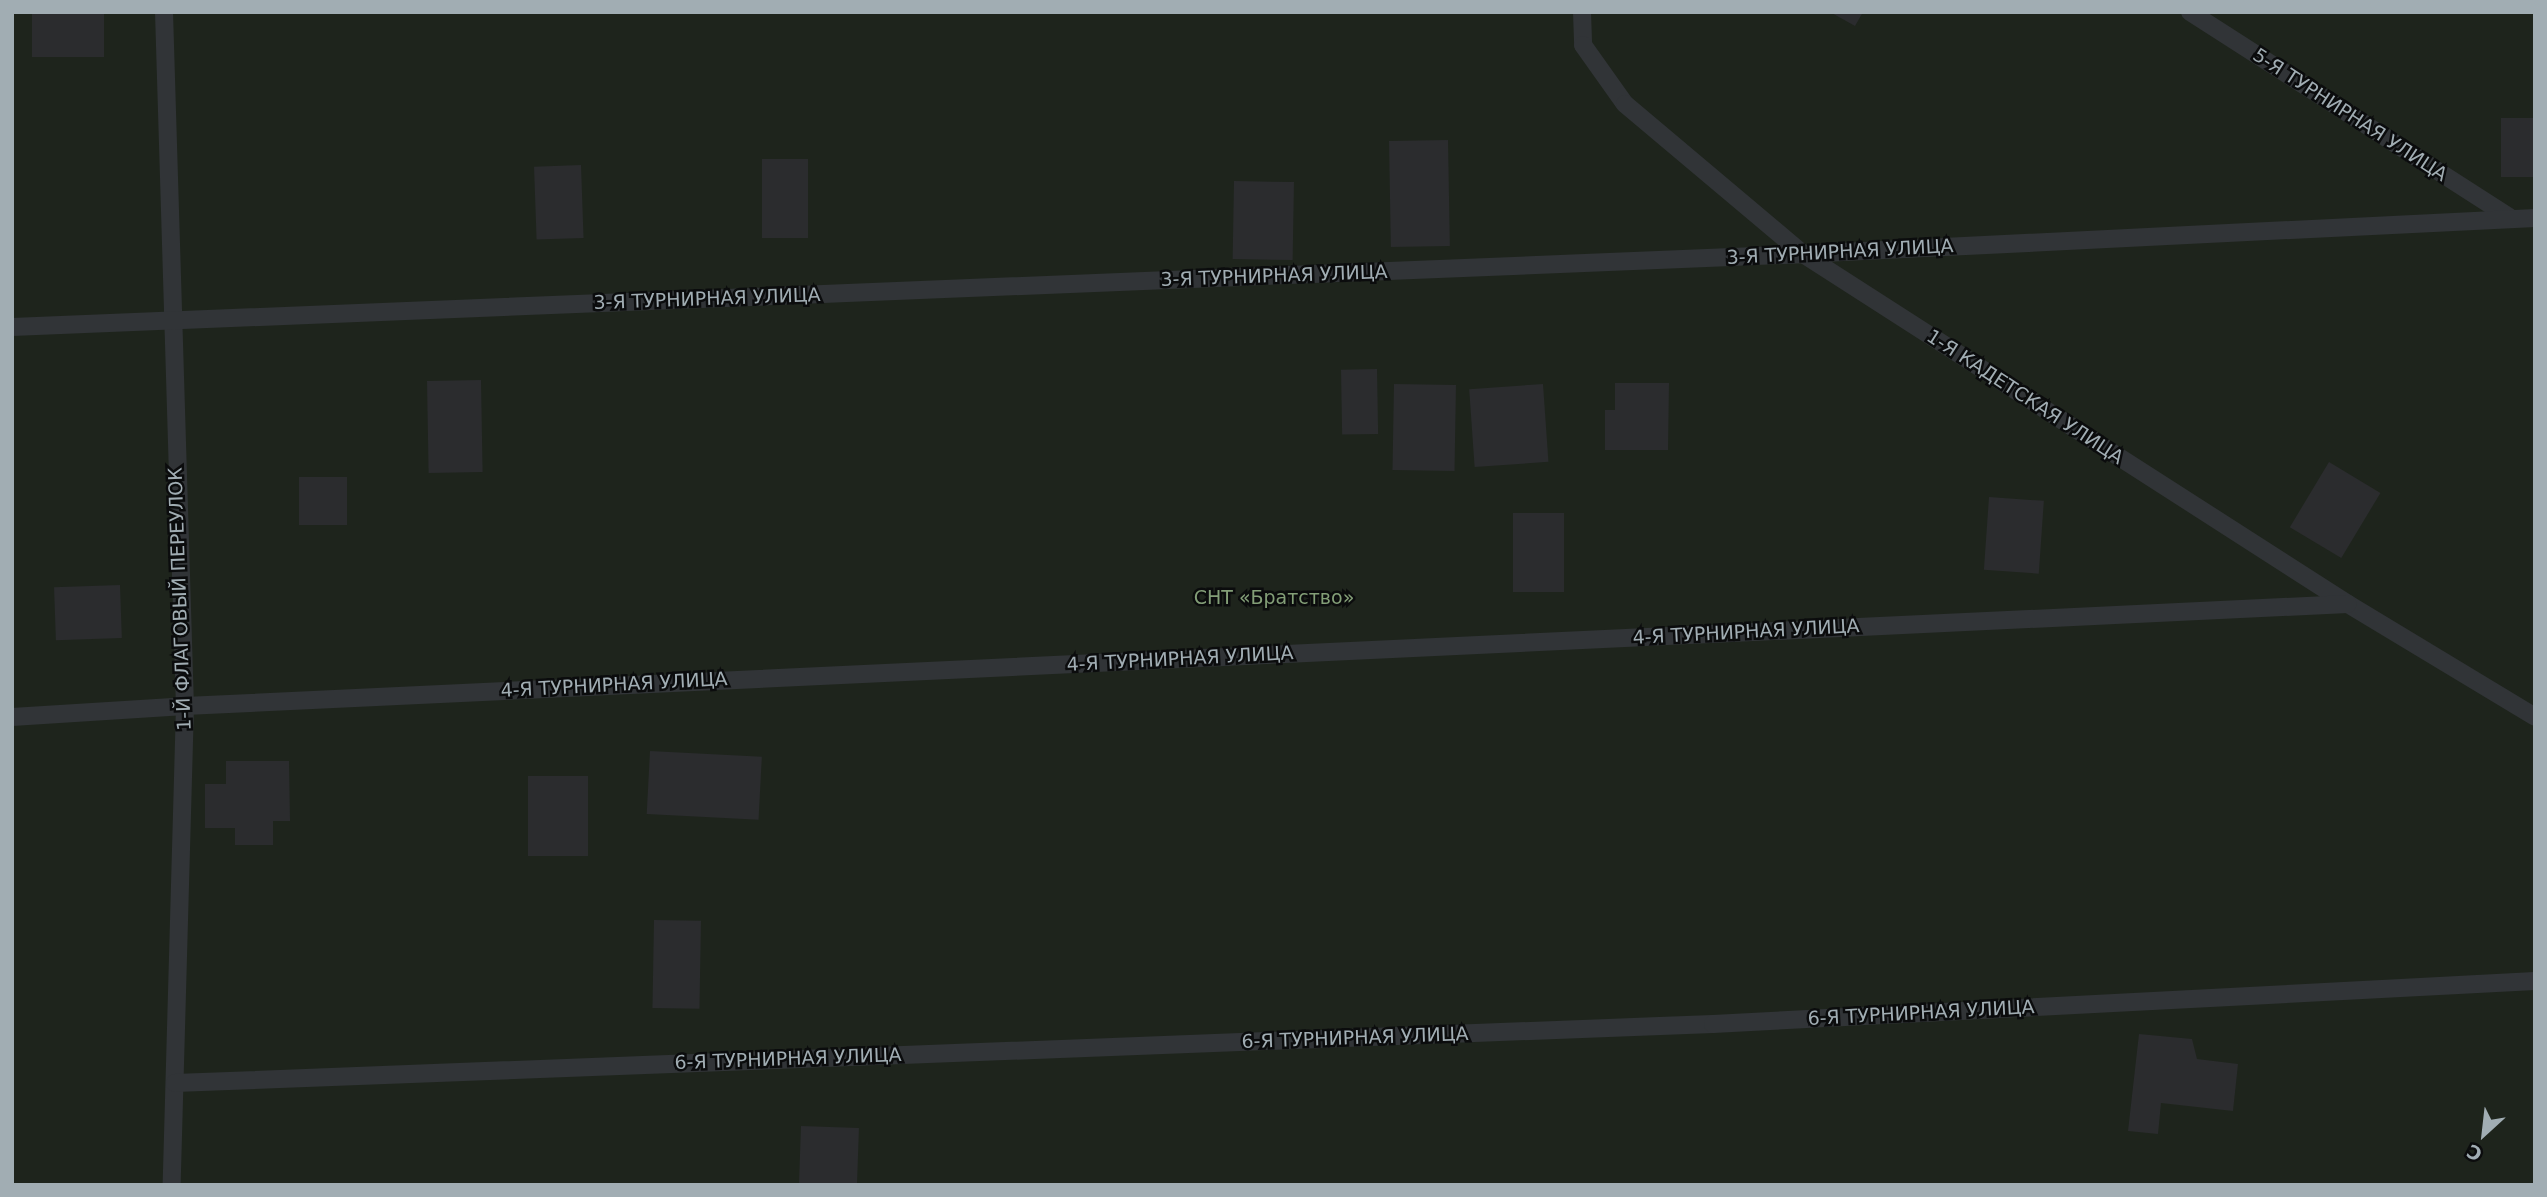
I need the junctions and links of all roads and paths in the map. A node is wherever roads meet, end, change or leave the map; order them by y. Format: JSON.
{"nodes":[{"id":1,"x":164,"y":12,"type":"edge"},
{"id":2,"x":1582,"y":12,"type":"edge"},
{"id":3,"x":2190,"y":12,"type":"edge"},
{"id":4,"x":2509,"y":217,"type":"junction"},
{"id":5,"x":2535,"y":218,"type":"edge"},
{"id":6,"x":1803,"y":254,"type":"junction"},
{"id":7,"x":171,"y":321,"type":"junction"},
{"id":8,"x":12,"y":327,"type":"edge"},
{"id":9,"x":2348,"y":604,"type":"junction"},
{"id":10,"x":185,"y":706,"type":"junction"},
{"id":11,"x":12,"y":716,"type":"edge"},
{"id":12,"x":2535,"y":717,"type":"edge"},
{"id":13,"x":2535,"y":981,"type":"edge"},
{"id":14,"x":175,"y":1083,"type":"junction"},
{"id":15,"x":172,"y":1185,"type":"edge"}],
"edges":[{"from":1,"to":7,"type":"lane","name":"1-Й ФЛАГОВЫЙ ПЕРЕУЛОК"},
{"from":2,"to":6,"type":"lane","name":"1-Я КАДЕТСКАЯ УЛИЦА"},
{"from":3,"to":4,"type":"lane","name":"5-Я ТУРНИРНАЯ УЛИЦА"},
{"from":4,"to":5,"type":"lane","name":"3-Я ТУРНИРНАЯ УЛИЦА"},
{"from":4,"to":6,"type":"lane","name":"3-Я ТУРНИРНАЯ УЛИЦА"},
{"from":6,"to":7,"type":"lane","name":"3-Я ТУРНИРНАЯ УЛИЦА"},
{"from":6,"to":9,"type":"lane","name":"1-Я КАДЕТСКАЯ УЛИЦА"},
{"from":7,"to":8,"type":"lane","name":"3-Я ТУРНИРНАЯ УЛИЦА"},
{"from":7,"to":10,"type":"lane","name":"1-Й ФЛАГОВЫЙ ПЕРЕУЛОК"},
{"from":9,"to":10,"type":"lane","name":"4-Я ТУРНИРНАЯ УЛИЦА"},
{"from":9,"to":12,"type":"lane","name":"1-Я КАДЕТСКАЯ УЛИЦА"},
{"from":10,"to":11,"type":"lane","name":"4-Я ТУРНИРНАЯ УЛИЦА"},
{"from":10,"to":14,"type":"lane","name":"1-Й ФЛАГОВЫЙ ПЕРЕУЛОК"},
{"from":13,"to":14,"type":"lane","name":"6-Я ТУРНИРНАЯ УЛИЦА"},
{"from":14,"to":15,"type":"lane","name":"1-Й ФЛАГОВЫЙ ПЕРЕУЛОК"}]}
